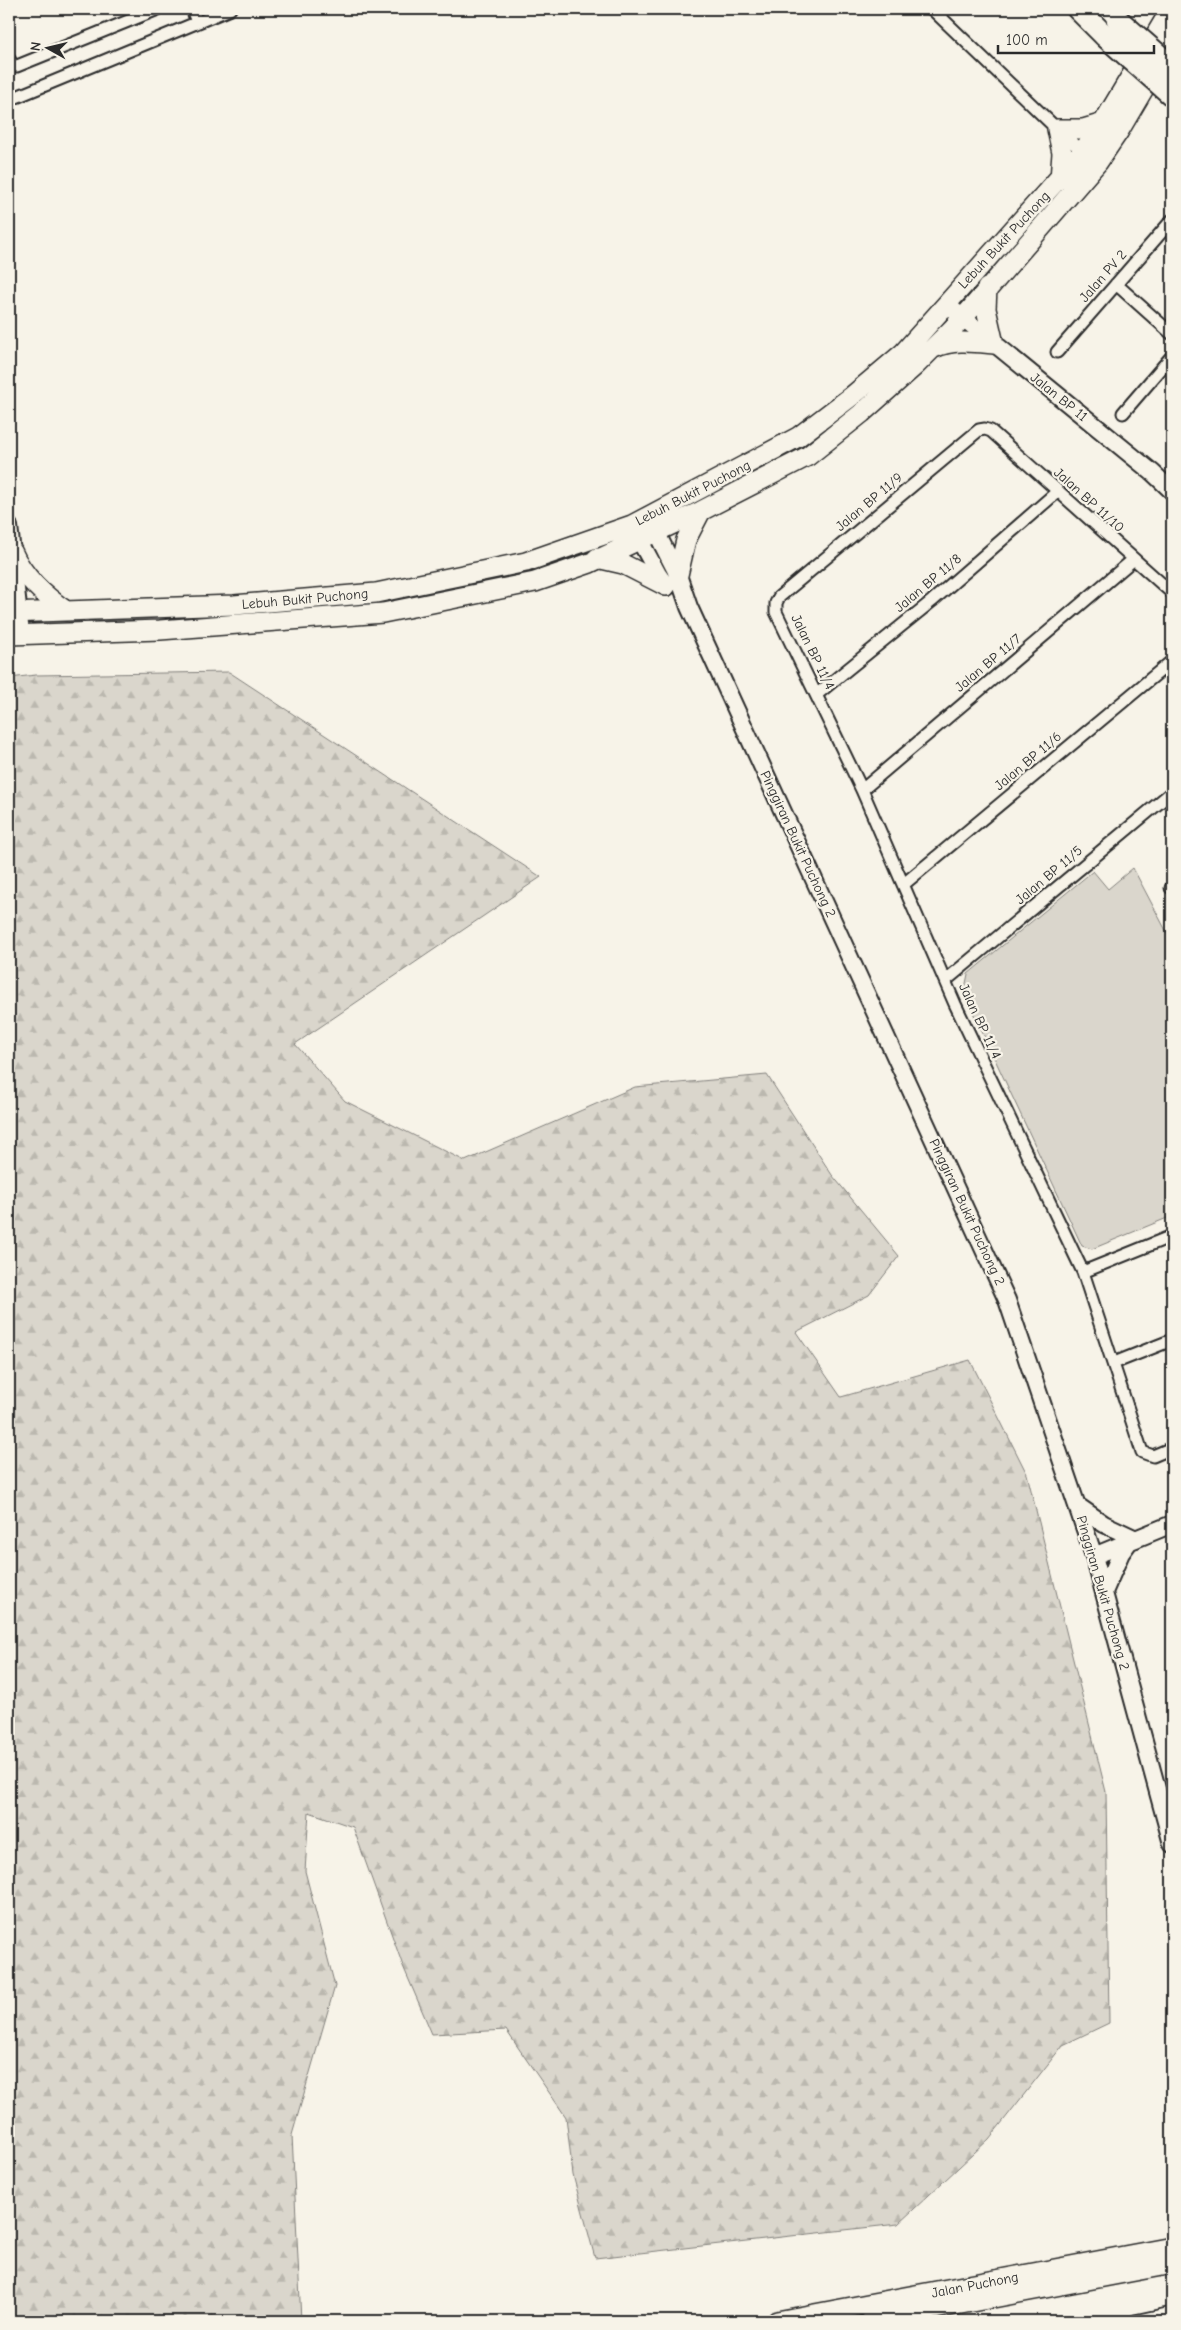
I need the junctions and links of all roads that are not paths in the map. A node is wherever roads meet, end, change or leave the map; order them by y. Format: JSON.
{"nodes":[{"id":1,"x":158,"y":9,"type":"edge"},
{"id":2,"x":192,"y":9,"type":"edge"},
{"id":3,"x":230,"y":9,"type":"edge"},
{"id":4,"x":932,"y":9,"type":"edge"},
{"id":5,"x":1078,"y":9,"type":"edge"},
{"id":6,"x":1172,"y":9,"type":"edge"},
{"id":7,"x":1109,"y":21,"type":"edge"},
{"id":8,"x":197,"y":22,"type":"junction"},
{"id":9,"x":1172,"y":41,"type":"edge"},
{"id":10,"x":11,"y":62,"type":"edge"},
{"id":11,"x":1172,"y":67,"type":"edge"},
{"id":12,"x":1172,"y":95,"type":"edge"},
{"id":13,"x":9,"y":100,"type":"edge"},
{"id":14,"x":1103,"y":123,"type":"junction"},
{"id":15,"x":1057,"y":129,"type":"junction"},
{"id":16,"x":1090,"y":157,"type":"junction"},
{"id":17,"x":1060,"y":179,"type":"junction"},
{"id":18,"x":1172,"y":220,"type":"edge"},
{"id":19,"x":1116,"y":284,"type":"junction"},
{"id":20,"x":987,"y":288,"type":"junction"},
{"id":21,"x":946,"y":304,"type":"junction"},
{"id":22,"x":963,"y":318,"type":"junction"},
{"id":23,"x":1172,"y":334,"type":"edge"},
{"id":24,"x":994,"y":344,"type":"junction"},
{"id":25,"x":931,"y":349,"type":"junction"},
{"id":26,"x":1057,"y":352,"type":"dead end"},
{"id":27,"x":1172,"y":356,"type":"edge"},
{"id":28,"x":1123,"y":413,"type":"dead end"},
{"id":29,"x":985,"y":429,"type":"joint"},
{"id":30,"x":1172,"y":491,"type":"edge"},
{"id":31,"x":1057,"y":492,"type":"junction"},
{"id":32,"x":701,"y":511,"type":"junction"},
{"id":33,"x":652,"y":524,"type":"junction"},
{"id":34,"x":9,"y":526,"type":"edge"},
{"id":35,"x":636,"y":533,"type":"junction"},
{"id":36,"x":12,"y":551,"type":"junction"},
{"id":37,"x":597,"y":558,"type":"junction"},
{"id":38,"x":1134,"y":560,"type":"junction"},
{"id":39,"x":672,"y":580,"type":"junction"},
{"id":40,"x":1172,"y":593,"type":"edge"},
{"id":41,"x":776,"y":604,"type":"joint"},
{"id":42,"x":66,"y":611,"type":"junction"},
{"id":43,"x":14,"y":613,"type":"edge"},
{"id":44,"x":15,"y":634,"type":"edge"},
{"id":45,"x":1172,"y":661,"type":"edge"},
{"id":46,"x":816,"y":694,"type":"junction"},
{"id":47,"x":862,"y":790,"type":"junction"},
{"id":48,"x":1172,"y":792,"type":"edge"},
{"id":49,"x":904,"y":884,"type":"junction"},
{"id":50,"x":945,"y":980,"type":"junction"},
{"id":51,"x":1172,"y":1236,"type":"edge"},
{"id":52,"x":1083,"y":1272,"type":"junction"},
{"id":53,"x":1172,"y":1340,"type":"edge"},
{"id":54,"x":1114,"y":1363,"type":"junction"},
{"id":55,"x":1172,"y":1448,"type":"edge"},
{"id":56,"x":1078,"y":1506,"type":"junction"},
{"id":57,"x":1172,"y":1524,"type":"edge"},
{"id":58,"x":1133,"y":1540,"type":"junction"},
{"id":59,"x":1094,"y":1556,"type":"junction"},
{"id":60,"x":1104,"y":1592,"type":"junction"},
{"id":61,"x":1172,"y":1844,"type":"edge"},
{"id":62,"x":1172,"y":2260,"type":"edge"},
{"id":63,"x":1172,"y":2314,"type":"edge"},
{"id":64,"x":777,"y":2321,"type":"edge"},
{"id":65,"x":871,"y":2321,"type":"edge"},
{"id":66,"x":1135,"y":2321,"type":"edge"}],
"edges":[{"from":1,"to":10,"type":"street"},
{"from":2,"to":8,"type":"street"},
{"from":3,"to":8,"type":"street"},
{"from":4,"to":15,"type":"street"},
{"from":5,"to":7,"type":"highway"},
{"from":6,"to":14,"type":"main road","name":"Lebuh Bukit Puchong"},
{"from":7,"to":11,"type":"highway","bridge":true},
{"from":7,"to":12,"type":"highway","bridge":true},
{"from":8,"to":13,"type":"street"},
{"from":9,"to":16,"type":"main road","name":"Lebuh Bukit Puchong"},
{"from":14,"to":15,"type":"main road"},
{"from":14,"to":16,"type":"main road","name":"Lebuh Bukit Puchong"},
{"from":15,"to":16,"type":"street"},
{"from":15,"to":17,"type":"main road"},
{"from":16,"to":17,"type":"main road","name":"Lebuh Bukit Puchong"},
{"from":16,"to":20,"type":"main road","name":"Lebuh Bukit Puchong"},
{"from":17,"to":21,"type":"main road","name":"Lebuh Bukit Puchong"},
{"from":18,"to":19,"type":"street","name":"Jalan PV 2"},
{"from":19,"to":23,"type":"street"},
{"from":19,"to":26,"type":"street","name":"Jalan PV 2"},
{"from":20,"to":22,"type":"main road","name":"Lebuh Bukit Puchong"},
{"from":20,"to":24,"type":"main road"},
{"from":21,"to":22,"type":"street","name":"Jalan BP 11"},
{"from":21,"to":33,"type":"main road","name":"Lebuh Bukit Puchong"},
{"from":22,"to":24,"type":"street","name":"Jalan BP 11"},
{"from":22,"to":25,"type":"main road","name":"Lebuh Bukit Puchong"},
{"from":24,"to":25,"type":"main road"},
{"from":24,"to":30,"type":"street","name":"Jalan BP 11"},
{"from":25,"to":32,"type":"main road","name":"Lebuh Bukit Puchong"},
{"from":27,"to":28,"type":"street"},
{"from":29,"to":31,"type":"street","name":"Jalan BP 11/10"},
{"from":29,"to":41,"type":"street","name":"Jalan BP 11/9"},
{"from":31,"to":38,"type":"street","name":"Jalan BP 11/10"},
{"from":31,"to":46,"type":"street","name":"Jalan BP 11/8"},
{"from":32,"to":33,"type":"main road","name":"Lebuh Bukit Puchong"},
{"from":32,"to":39,"type":"main road"},
{"from":33,"to":35,"type":"main road","name":"Lebuh Bukit Puchong"},
{"from":33,"to":39,"type":"street","name":"Pinggiran Bukit Puchong 2"},
{"from":34,"to":36,"type":"street"},
{"from":35,"to":37,"type":"main road","name":"Lebuh Bukit Puchong"},
{"from":35,"to":39,"type":"street","name":"Pinggiran Bukit Puchong 2"},
{"from":35,"to":42,"type":"main road","name":"Lebuh Bukit Puchong"},
{"from":36,"to":42,"type":"main road"},
{"from":36,"to":43,"type":"street"},
{"from":37,"to":39,"type":"main road"},
{"from":37,"to":44,"type":"main road","name":"Lebuh Bukit Puchong"},
{"from":38,"to":40,"type":"street","name":"Jalan BP 11/10"},
{"from":38,"to":47,"type":"street","name":"Jalan BP 11/7"},
{"from":39,"to":56,"type":"street","name":"Pinggiran Bukit Puchong 2"},
{"from":41,"to":46,"type":"street","name":"Jalan BP 11/4"},
{"from":42,"to":43,"type":"main road","name":"Lebuh Bukit Puchong"},
{"from":43,"to":44,"type":"street"},
{"from":45,"to":49,"type":"street","name":"Jalan BP 11/6"},
{"from":46,"to":47,"type":"street","name":"Jalan BP 11/4"},
{"from":47,"to":49,"type":"street","name":"Jalan BP 11/4"},
{"from":48,"to":50,"type":"street","name":"Jalan BP 11/5"},
{"from":49,"to":50,"type":"street","name":"Jalan BP 11/4"},
{"from":50,"to":52,"type":"street","name":"Jalan BP 11/4"},
{"from":51,"to":52,"type":"street"},
{"from":52,"to":54,"type":"street","name":"Jalan BP 11/4"},
{"from":53,"to":54,"type":"street"},
{"from":54,"to":55,"type":"street","name":"Jalan BP 11/4"},
{"from":56,"to":58,"type":"street"},
{"from":56,"to":59,"type":"street","name":"Pinggiran Bukit Puchong 2"},
{"from":57,"to":58,"type":"street"},
{"from":58,"to":59,"type":"street"},
{"from":58,"to":60,"type":"street"},
{"from":59,"to":60,"type":"street","name":"Pinggiran Bukit Puchong 2"},
{"from":60,"to":61,"type":"street","name":"Pinggiran Bukit Puchong 2"},
{"from":62,"to":64,"type":"main road","name":"Jalan Puchong"},
{"from":62,"to":65,"type":"main road","name":"Jalan Puchong"},
{"from":63,"to":66,"type":"street"}]}
